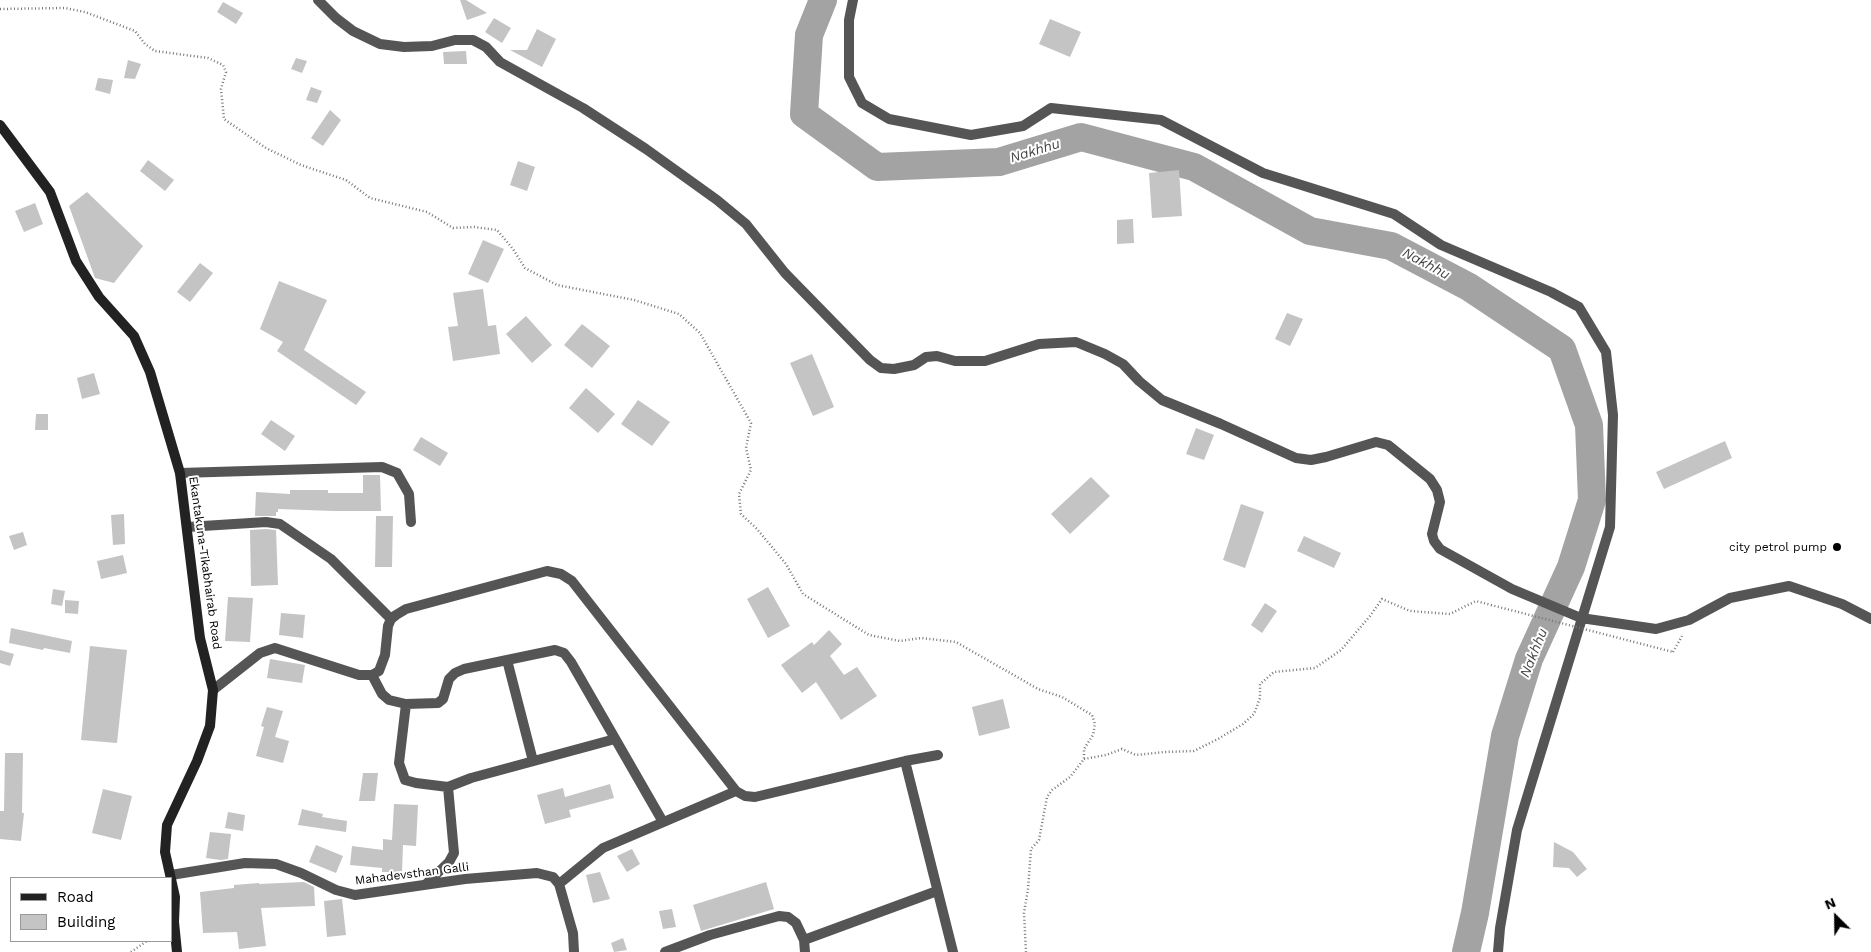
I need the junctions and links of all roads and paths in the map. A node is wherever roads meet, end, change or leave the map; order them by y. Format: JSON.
{"nodes":[{"id":1,"x":318,"y":0,"type":"edge"},
{"id":2,"x":853,"y":0,"type":"edge"},
{"id":3,"x":0,"y":9,"type":"edge"},
{"id":4,"x":0,"y":125,"type":"edge"},
{"id":5,"x":180,"y":473,"type":"junction"},
{"id":6,"x":411,"y":522,"type":"dead end"},
{"id":7,"x":187,"y":527,"type":"junction"},
{"id":8,"x":1576,"y":616,"type":"junction"},
{"id":9,"x":391,"y":618,"type":"junction"},
{"id":10,"x":1871,"y":620,"type":"edge"},
{"id":11,"x":1674,"y":652,"type":"dead end"},
{"id":12,"x":507,"y":660,"type":"junction"},
{"id":13,"x":372,"y":675,"type":"junction"},
{"id":14,"x":213,"y":690,"type":"junction"},
{"id":15,"x":406,"y":704,"type":"junction"},
{"id":16,"x":615,"y":739,"type":"junction"},
{"id":17,"x":938,"y":755,"type":"dead end"},
{"id":18,"x":1084,"y":759,"type":"junction"},
{"id":19,"x":533,"y":761,"type":"junction"},
{"id":20,"x":906,"y":761,"type":"junction"},
{"id":21,"x":448,"y":787,"type":"junction"},
{"id":22,"x":736,"y":791,"type":"junction"},
{"id":23,"x":663,"y":822,"type":"junction"},
{"id":24,"x":171,"y":875,"type":"joint"},
{"id":25,"x":172,"y":880,"type":"edge"},
{"id":26,"x":559,"y":884,"type":"junction"},
{"id":27,"x":425,"y":885,"type":"junction"},
{"id":28,"x":938,"y":891,"type":"junction"},
{"id":29,"x":804,"y":940,"type":"junction"},
{"id":30,"x":146,"y":942,"type":"edge"},
{"id":31,"x":131,"y":952,"type":"edge"},
{"id":32,"x":177,"y":952,"type":"edge"},
{"id":33,"x":574,"y":952,"type":"edge"},
{"id":34,"x":665,"y":952,"type":"edge"},
{"id":35,"x":805,"y":952,"type":"edge"},
{"id":36,"x":953,"y":952,"type":"edge"},
{"id":37,"x":1026,"y":952,"type":"edge"},
{"id":38,"x":1498,"y":952,"type":"edge"}],
"edges":[{"from":1,"to":8,"type":"street"},
{"from":2,"to":8,"type":"street"},
{"from":3,"to":18,"type":"path"},
{"from":4,"to":5,"type":"main road","name":"Ekantakuna-Tikabhairab Road"},
{"from":5,"to":6,"type":"street"},
{"from":5,"to":7,"type":"main road","name":"Ekantakuna-Tikabhairab Road"},
{"from":7,"to":9,"type":"street"},
{"from":7,"to":14,"type":"main road","name":"Ekantakuna-Tikabhairab Road"},
{"from":8,"to":10,"type":"street"},
{"from":8,"to":38,"type":"street"},
{"from":9,"to":13,"type":"street"},
{"from":9,"to":22,"type":"street"},
{"from":11,"to":18,"type":"path","bridge":true},
{"from":12,"to":15,"type":"street"},
{"from":12,"to":16,"type":"street"},
{"from":12,"to":19,"type":"street"},
{"from":13,"to":14,"type":"street"},
{"from":13,"to":15,"type":"street"},
{"from":14,"to":24,"type":"main road","name":"Ekantakuna-Tikabhairab Road"},
{"from":15,"to":21,"type":"street"},
{"from":16,"to":19,"type":"street"},
{"from":16,"to":23,"type":"street"},
{"from":17,"to":20,"type":"street"},
{"from":18,"to":37,"type":"path"},
{"from":19,"to":21,"type":"street"},
{"from":20,"to":22,"type":"street"},
{"from":20,"to":28,"type":"street"},
{"from":21,"to":27,"type":"street"},
{"from":22,"to":23,"type":"street"},
{"from":23,"to":26,"type":"street"},
{"from":24,"to":27,"type":"street","name":"Mahadevsthan Galli"},
{"from":25,"to":32,"type":"main road","name":"Ekantakuna-Tikabhairab Road"},
{"from":26,"to":27,"type":"street","name":"Mahadevsthan Galli"},
{"from":26,"to":33,"type":"street"},
{"from":28,"to":29,"type":"street"},
{"from":28,"to":36,"type":"street"},
{"from":29,"to":34,"type":"street"},
{"from":29,"to":35,"type":"street"},
{"from":30,"to":31,"type":"path"}]}
